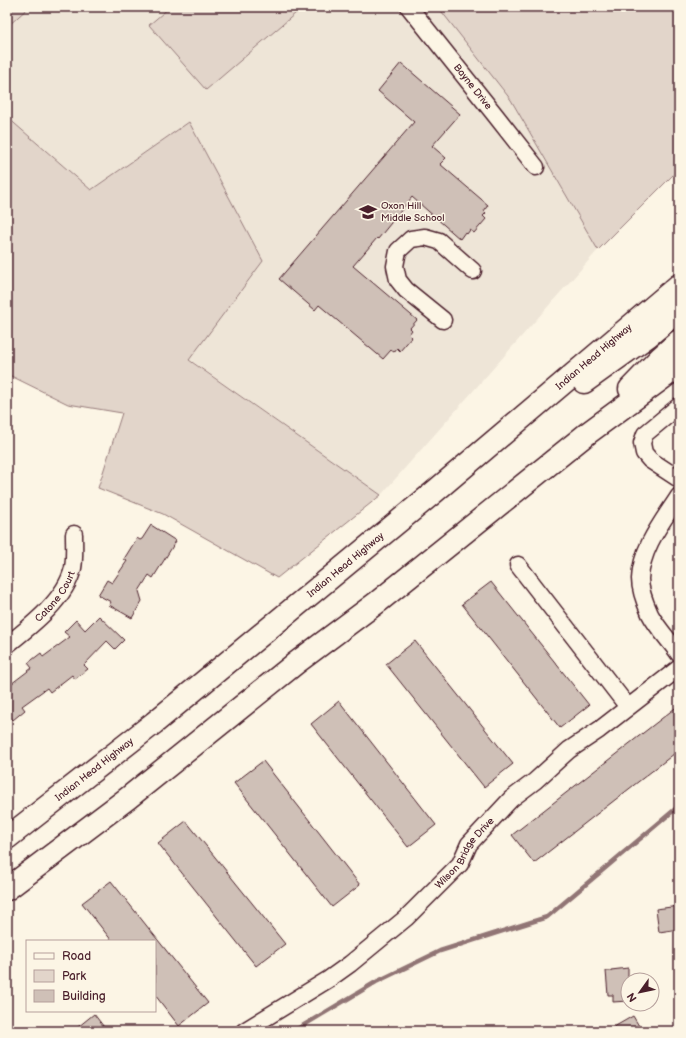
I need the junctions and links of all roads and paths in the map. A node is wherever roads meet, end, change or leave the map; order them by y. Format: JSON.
{"nodes":[{"id":1,"x":409,"y":7,"type":"edge"},
{"id":2,"x":536,"y":167,"type":"dead end"},
{"id":3,"x":472,"y":271,"type":"dead end"},
{"id":4,"x":679,"y":285,"type":"edge"},
{"id":5,"x":679,"y":310,"type":"edge"},
{"id":6,"x":443,"y":320,"type":"dead end"},
{"id":7,"x":679,"y":342,"type":"edge"},
{"id":8,"x":679,"y":366,"type":"edge"},
{"id":9,"x":679,"y":406,"type":"edge"},
{"id":10,"x":588,"y":434,"type":"junction"},
{"id":11,"x":679,"y":480,"type":"edge"},
{"id":12,"x":433,"y":493,"type":"junction"},
{"id":13,"x":679,"y":496,"type":"edge"},
{"id":14,"x":74,"y":534,"type":"dead end"},
{"id":15,"x":518,"y":565,"type":"dead end"},
{"id":16,"x":7,"y":645,"type":"edge"},
{"id":17,"x":679,"y":654,"type":"edge"},
{"id":18,"x":679,"y":668,"type":"edge"},
{"id":19,"x":628,"y":707,"type":"junction"},
{"id":20,"x":7,"y":838,"type":"edge"},
{"id":21,"x":7,"y":889,"type":"edge"},
{"id":22,"x":244,"y":1031,"type":"edge"}],
"edges":[{"from":1,"to":2,"type":"street","name":"Bayne Drive"},
{"from":3,"to":6,"type":"street"},
{"from":4,"to":12,"type":"highway","name":"Indian Head Highway"},
{"from":5,"to":12,"type":"highway"},
{"from":7,"to":10,"type":"highway"},
{"from":8,"to":10,"type":"highway"},
{"from":9,"to":11,"type":"street"},
{"from":10,"to":21,"type":"highway"},
{"from":12,"to":20,"type":"highway","name":"Indian Head Highway"},
{"from":13,"to":17,"type":"street"},
{"from":14,"to":16,"type":"street","name":"Catone Court"},
{"from":15,"to":19,"type":"street"},
{"from":18,"to":19,"type":"street","name":"Wilson Bridge Drive"},
{"from":19,"to":22,"type":"street","name":"Wilson Bridge Drive"}]}
